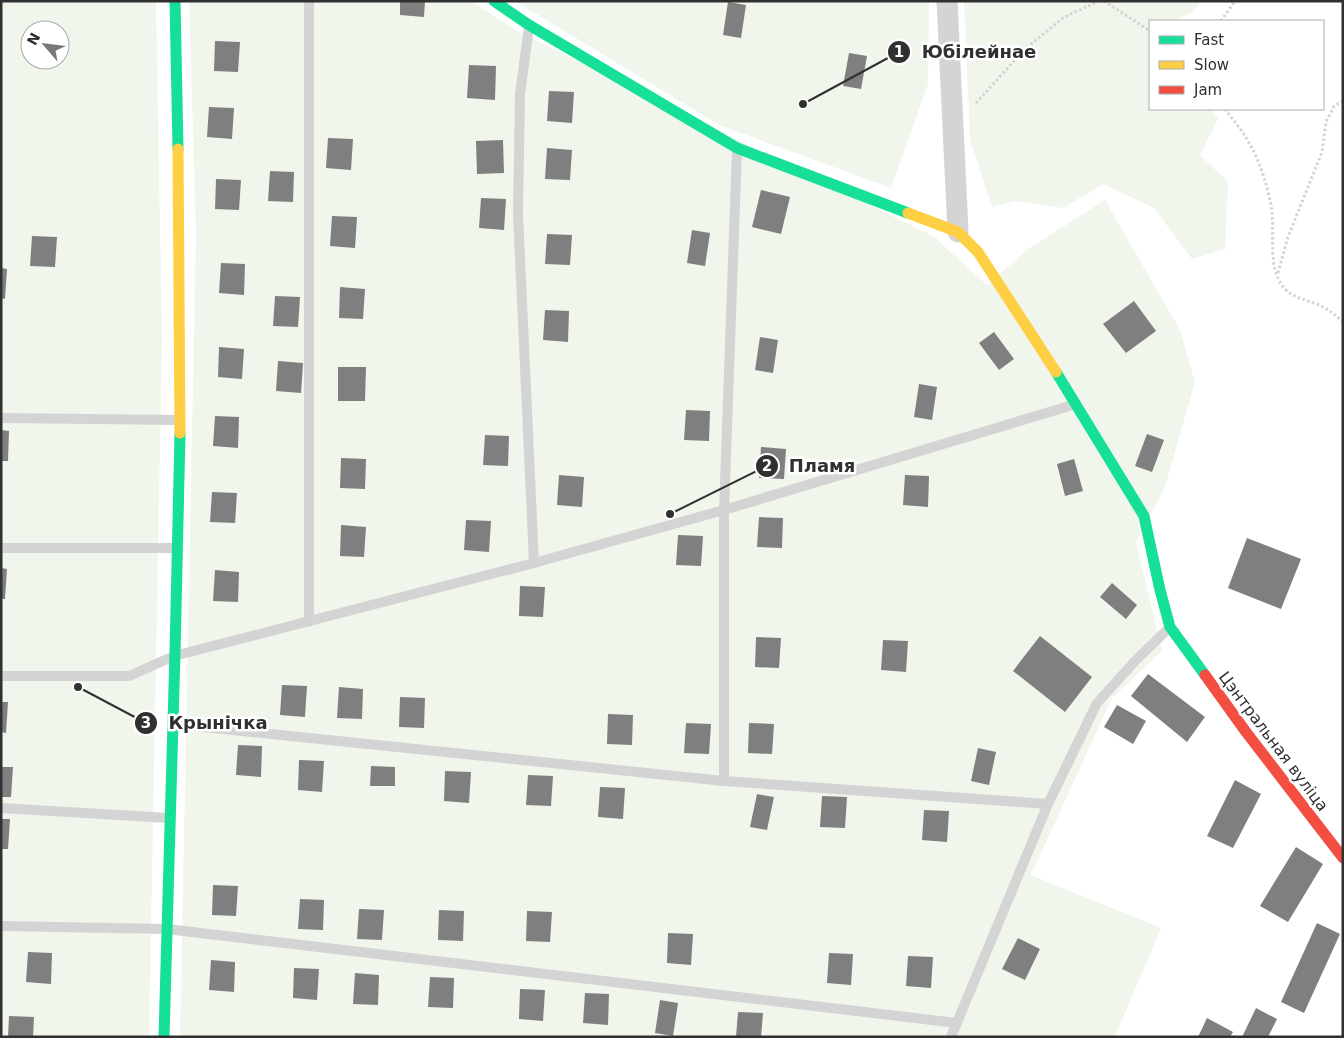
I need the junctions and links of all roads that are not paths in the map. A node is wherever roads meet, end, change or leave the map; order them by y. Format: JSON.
{"nodes":[{"id":1,"x":176,"y":1,"type":"edge"},
{"id":2,"x":309,"y":1,"type":"edge"},
{"id":3,"x":494,"y":1,"type":"edge"},
{"id":4,"x":947,"y":1,"type":"edge"},
{"id":5,"x":530,"y":25,"type":"junction"},
{"id":6,"x":737,"y":148,"type":"junction"},
{"id":7,"x":958,"y":232,"type":"junction"},
{"id":8,"x":1076,"y":404,"type":"junction"},
{"id":9,"x":1,"y":418,"type":"edge"},
{"id":10,"x":180,"y":420,"type":"junction"},
{"id":11,"x":724,"y":510,"type":"junction"},
{"id":12,"x":1,"y":548,"type":"edge"},
{"id":13,"x":178,"y":548,"type":"junction"},
{"id":14,"x":534,"y":563,"type":"junction"},
{"id":15,"x":309,"y":622,"type":"junction"},
{"id":16,"x":1170,"y":628,"type":"junction"},
{"id":17,"x":174,"y":656,"type":"junction"},
{"id":18,"x":1,"y":676,"type":"edge"},
{"id":19,"x":174,"y":724,"type":"junction"},
{"id":20,"x":724,"y":781,"type":"junction"},
{"id":21,"x":1048,"y":804,"type":"junction"},
{"id":22,"x":1,"y":808,"type":"edge"},
{"id":23,"x":170,"y":818,"type":"junction"},
{"id":24,"x":1343,"y":858,"type":"edge"},
{"id":25,"x":1,"y":926,"type":"edge"},
{"id":26,"x":167,"y":929,"type":"junction"},
{"id":27,"x":957,"y":1023,"type":"junction"},
{"id":28,"x":164,"y":1037,"type":"edge"},
{"id":29,"x":951,"y":1037,"type":"edge"}],
"edges":[{"from":1,"to":10,"type":"street"},
{"from":2,"to":15,"type":"lane"},
{"from":3,"to":5,"type":"street"},
{"from":4,"to":7,"type":"street"},
{"from":5,"to":6,"type":"street"},
{"from":5,"to":14,"type":"lane"},
{"from":6,"to":7,"type":"street"},
{"from":6,"to":11,"type":"lane"},
{"from":7,"to":8,"type":"street"},
{"from":8,"to":11,"type":"lane"},
{"from":8,"to":16,"type":"street"},
{"from":9,"to":10,"type":"lane"},
{"from":10,"to":13,"type":"street"},
{"from":11,"to":14,"type":"lane"},
{"from":11,"to":20,"type":"lane"},
{"from":12,"to":13,"type":"lane"},
{"from":13,"to":17,"type":"street"},
{"from":14,"to":15,"type":"lane"},
{"from":15,"to":17,"type":"lane"},
{"from":16,"to":21,"type":"lane"},
{"from":16,"to":24,"type":"street","name":"Цэнтральная вуліца"},
{"from":17,"to":18,"type":"lane"},
{"from":17,"to":19,"type":"street"},
{"from":19,"to":20,"type":"lane"},
{"from":19,"to":23,"type":"street"},
{"from":20,"to":21,"type":"lane"},
{"from":21,"to":27,"type":"lane"},
{"from":22,"to":23,"type":"lane"},
{"from":23,"to":26,"type":"street"},
{"from":25,"to":26,"type":"lane"},
{"from":26,"to":27,"type":"lane"},
{"from":26,"to":28,"type":"street"},
{"from":27,"to":29,"type":"lane"}]}
